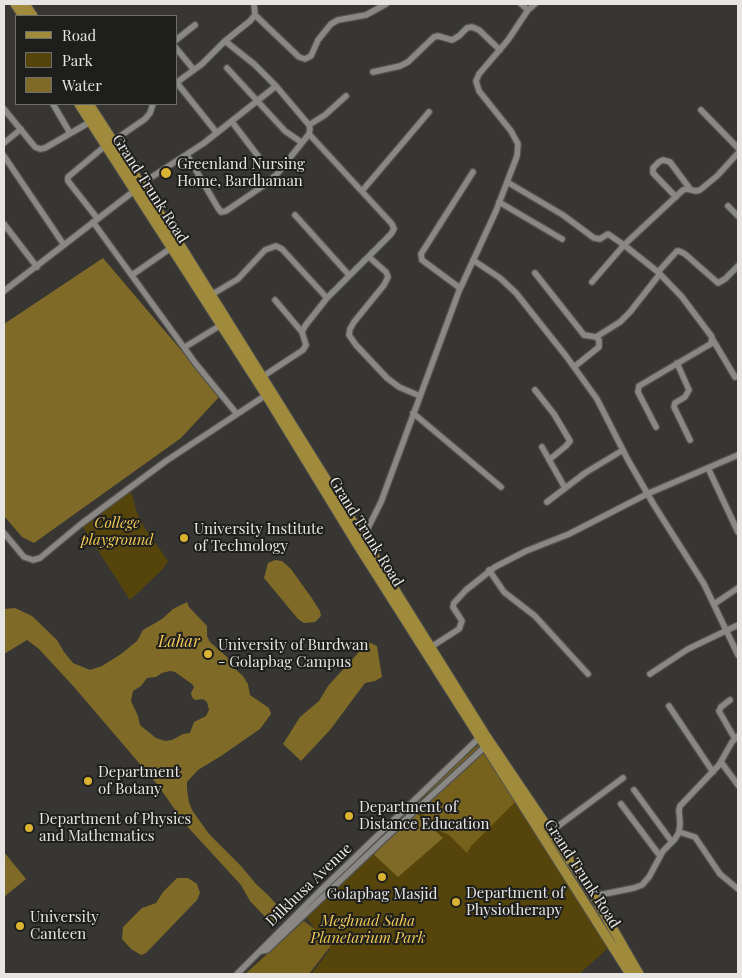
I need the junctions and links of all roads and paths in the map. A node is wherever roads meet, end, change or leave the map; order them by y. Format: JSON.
{"nodes":[{"id":1,"x":15,"y":4,"type":"edge"},
{"id":2,"x":25,"y":4,"type":"edge"},
{"id":3,"x":254,"y":4,"type":"edge"},
{"id":4,"x":386,"y":4,"type":"edge"},
{"id":5,"x":521,"y":4,"type":"edge"},
{"id":6,"x":535,"y":4,"type":"edge"},
{"id":7,"x":528,"y":10,"type":"junction"},
{"id":8,"x":22,"y":15,"type":"edge"},
{"id":9,"x":32,"y":15,"type":"edge"},
{"id":10,"x":255,"y":15,"type":"junction"},
{"id":11,"x":195,"y":25,"type":"dead end"},
{"id":12,"x":178,"y":38,"type":"edge"},
{"id":13,"x":225,"y":41,"type":"junction"},
{"id":14,"x":178,"y":50,"type":"edge"},
{"id":15,"x":500,"y":50,"type":"junction"},
{"id":16,"x":227,"y":68,"type":"dead end"},
{"id":17,"x":194,"y":70,"type":"junction"},
{"id":18,"x":373,"y":72,"type":"dead end"},
{"id":19,"x":178,"y":82,"type":"edge"},
{"id":20,"x":178,"y":85,"type":"edge"},
{"id":21,"x":276,"y":86,"type":"junction"},
{"id":22,"x":346,"y":96,"type":"dead end"},
{"id":23,"x":257,"y":102,"type":"junction"},
{"id":24,"x":54,"y":105,"type":"edge"},
{"id":25,"x":79,"y":105,"type":"edge"},
{"id":26,"x":90,"y":105,"type":"edge"},
{"id":27,"x":153,"y":105,"type":"edge"},
{"id":28,"x":4,"y":109,"type":"edge"},
{"id":29,"x":700,"y":110,"type":"dead end"},
{"id":30,"x":429,"y":112,"type":"dead end"},
{"id":31,"x":90,"y":122,"type":"junction"},
{"id":32,"x":232,"y":122,"type":"junction"},
{"id":33,"x":309,"y":125,"type":"junction"},
{"id":34,"x":21,"y":129,"type":"junction"},
{"id":35,"x":70,"y":133,"type":"junction"},
{"id":36,"x":217,"y":133,"type":"junction"},
{"id":37,"x":309,"y":134,"type":"junction"},
{"id":38,"x":301,"y":142,"type":"junction"},
{"id":39,"x":4,"y":143,"type":"edge"},
{"id":40,"x":109,"y":144,"type":"junction"},
{"id":41,"x":738,"y":148,"type":"edge"},
{"id":42,"x":738,"y":153,"type":"edge"},
{"id":43,"x":187,"y":155,"type":"junction"},
{"id":44,"x":4,"y":156,"type":"edge"},
{"id":45,"x":258,"y":156,"type":"dead end"},
{"id":46,"x":472,"y":172,"type":"dead end"},
{"id":47,"x":507,"y":182,"type":"junction"},
{"id":48,"x":137,"y":187,"type":"junction"},
{"id":49,"x":690,"y":189,"type":"junction"},
{"id":50,"x":362,"y":191,"type":"junction"},
{"id":51,"x":676,"y":197,"type":"junction"},
{"id":52,"x":499,"y":202,"type":"junction"},
{"id":53,"x":728,"y":206,"type":"dead end"},
{"id":54,"x":295,"y":215,"type":"dead end"},
{"id":55,"x":738,"y":216,"type":"edge"},
{"id":56,"x":95,"y":220,"type":"junction"},
{"id":57,"x":4,"y":224,"type":"edge"},
{"id":58,"x":562,"y":239,"type":"dead end"},
{"id":59,"x":64,"y":245,"type":"junction"},
{"id":60,"x":624,"y":245,"type":"junction"},
{"id":61,"x":171,"y":248,"type":"junction"},
{"id":62,"x":369,"y":257,"type":"junction"},
{"id":63,"x":473,"y":260,"type":"junction"},
{"id":64,"x":738,"y":266,"type":"edge"},
{"id":65,"x":37,"y":267,"type":"junction"},
{"id":66,"x":536,"y":273,"type":"dead end"},
{"id":67,"x":658,"y":274,"type":"junction"},
{"id":68,"x":132,"y":275,"type":"junction"},
{"id":69,"x":349,"y":275,"type":"junction"},
{"id":70,"x":592,"y":282,"type":"dead end"},
{"id":71,"x":460,"y":288,"type":"junction"},
{"id":72,"x":4,"y":290,"type":"edge"},
{"id":73,"x":211,"y":295,"type":"junction"},
{"id":74,"x":327,"y":298,"type":"junction"},
{"id":75,"x":275,"y":300,"type":"dead end"},
{"id":76,"x":221,"y":325,"type":"junction"},
{"id":77,"x":302,"y":332,"type":"junction"},
{"id":78,"x":596,"y":337,"type":"junction"},
{"id":79,"x":713,"y":340,"type":"junction"},
{"id":80,"x":185,"y":347,"type":"junction"},
{"id":81,"x":677,"y":363,"type":"junction"},
{"id":82,"x":574,"y":367,"type":"junction"},
{"id":83,"x":262,"y":376,"type":"junction"},
{"id":84,"x":735,"y":377,"type":"dead end"},
{"id":85,"x":535,"y":390,"type":"dead end"},
{"id":86,"x":266,"y":395,"type":"junction"},
{"id":87,"x":420,"y":396,"type":"junction"},
{"id":88,"x":413,"y":413,"type":"junction"},
{"id":89,"x":237,"y":414,"type":"junction"},
{"id":90,"x":656,"y":427,"type":"dead end"},
{"id":91,"x":690,"y":440,"type":"dead end"},
{"id":92,"x":542,"y":447,"type":"dead end"},
{"id":93,"x":623,"y":450,"type":"junction"},
{"id":94,"x":738,"y":455,"type":"edge"},
{"id":95,"x":549,"y":460,"type":"junction"},
{"id":96,"x":708,"y":468,"type":"junction"},
{"id":97,"x":501,"y":487,"type":"dead end"},
{"id":98,"x":566,"y":488,"type":"junction"},
{"id":99,"x":648,"y":494,"type":"junction"},
{"id":100,"x":547,"y":502,"type":"dead end"},
{"id":101,"x":738,"y":532,"type":"edge"},
{"id":102,"x":4,"y":533,"type":"edge"},
{"id":103,"x":360,"y":541,"type":"junction"},
{"id":104,"x":490,"y":570,"type":"junction"},
{"id":105,"x":738,"y":588,"type":"edge"},
{"id":106,"x":714,"y":604,"type":"junction"},
{"id":107,"x":738,"y":625,"type":"edge"},
{"id":108,"x":727,"y":631,"type":"junction"},
{"id":109,"x":431,"y":647,"type":"junction"},
{"id":110,"x":738,"y":655,"type":"edge"},
{"id":111,"x":588,"y":674,"type":"dead end"},
{"id":112,"x":650,"y":674,"type":"dead end"},
{"id":113,"x":730,"y":700,"type":"dead end"},
{"id":114,"x":669,"y":706,"type":"dead end"},
{"id":115,"x":481,"y":736,"type":"junction"},
{"id":116,"x":737,"y":737,"type":"edge"},
{"id":117,"x":488,"y":744,"type":"junction"},
{"id":118,"x":721,"y":762,"type":"junction"},
{"id":119,"x":713,"y":772,"type":"junction"},
{"id":120,"x":623,"y":778,"type":"dead end"},
{"id":121,"x":738,"y":785,"type":"edge"},
{"id":122,"x":634,"y":790,"type":"dead end"},
{"id":123,"x":621,"y":804,"type":"dead end"},
{"id":124,"x":550,"y":832,"type":"junction"},
{"id":125,"x":679,"y":832,"type":"junction"},
{"id":126,"x":672,"y":842,"type":"junction"},
{"id":127,"x":660,"y":856,"type":"junction"},
{"id":128,"x":738,"y":889,"type":"edge"},
{"id":129,"x":323,"y":892,"type":"junction"},
{"id":130,"x":594,"y":896,"type":"junction"},
{"id":131,"x":237,"y":974,"type":"edge"},
{"id":132,"x":630,"y":974,"type":"edge"},
{"id":133,"x":639,"y":974,"type":"edge"}],
"edges":[{"from":1,"to":8,"type":"main road"},
{"from":2,"to":9,"type":"main road"},
{"from":3,"to":10,"type":"street"},
{"from":4,"to":10,"type":"street"},
{"from":5,"to":7,"type":"street"},
{"from":6,"to":7,"type":"street"},
{"from":7,"to":15,"type":"street"},
{"from":10,"to":13,"type":"street"},
{"from":11,"to":12,"type":"street"},
{"from":13,"to":17,"type":"street"},
{"from":13,"to":21,"type":"street"},
{"from":14,"to":17,"type":"street"},
{"from":15,"to":18,"type":"street"},
{"from":15,"to":47,"type":"street"},
{"from":16,"to":23,"type":"street"},
{"from":17,"to":19,"type":"street"},
{"from":20,"to":36,"type":"street"},
{"from":21,"to":23,"type":"street"},
{"from":21,"to":33,"type":"street"},
{"from":22,"to":33,"type":"street"},
{"from":23,"to":32,"type":"street"},
{"from":23,"to":38,"type":"street"},
{"from":24,"to":35,"type":"street"},
{"from":25,"to":31,"type":"main road","name":"Grand Trunk Road"},
{"from":26,"to":40,"type":"main road","name":"Grand Trunk Road"},
{"from":27,"to":40,"type":"street"},
{"from":28,"to":34,"type":"street"},
{"from":29,"to":41,"type":"street"},
{"from":30,"to":50,"type":"street"},
{"from":31,"to":35,"type":"street"},
{"from":31,"to":40,"type":"main road","name":"Grand Trunk Road"},
{"from":32,"to":36,"type":"street"},
{"from":32,"to":45,"type":"street"},
{"from":33,"to":37,"type":"street"},
{"from":34,"to":35,"type":"street"},
{"from":34,"to":39,"type":"street"},
{"from":36,"to":43,"type":"street"},
{"from":37,"to":38,"type":"street"},
{"from":37,"to":50,"type":"street"},
{"from":38,"to":43,"type":"street"},
{"from":40,"to":48,"type":"main road","name":"Grand Trunk Road"},
{"from":40,"to":56,"type":"street"},
{"from":42,"to":49,"type":"street"},
{"from":43,"to":48,"type":"street"},
{"from":44,"to":59,"type":"street"},
{"from":46,"to":71,"type":"street"},
{"from":47,"to":52,"type":"street"},
{"from":47,"to":60,"type":"street"},
{"from":48,"to":56,"type":"street"},
{"from":48,"to":61,"type":"main road","name":"Grand Trunk Road"},
{"from":48,"to":73,"type":"main road","name":"Grand Trunk Road"},
{"from":49,"to":51,"type":"street"},
{"from":49,"to":51,"type":"street"},
{"from":50,"to":62,"type":"street"},
{"from":51,"to":60,"type":"street"},
{"from":52,"to":58,"type":"street"},
{"from":52,"to":63,"type":"street"},
{"from":53,"to":55,"type":"street"},
{"from":54,"to":69,"type":"street"},
{"from":56,"to":59,"type":"street"},
{"from":56,"to":68,"type":"street"},
{"from":57,"to":65,"type":"street"},
{"from":59,"to":65,"type":"street"},
{"from":60,"to":67,"type":"street"},
{"from":60,"to":70,"type":"street"},
{"from":61,"to":68,"type":"street"},
{"from":61,"to":76,"type":"main road","name":"Grand Trunk Road"},
{"from":62,"to":69,"type":"street"},
{"from":62,"to":87,"type":"street"},
{"from":63,"to":71,"type":"street"},
{"from":63,"to":82,"type":"street"},
{"from":64,"to":67,"type":"street"},
{"from":65,"to":72,"type":"street"},
{"from":66,"to":78,"type":"street"},
{"from":67,"to":78,"type":"street"},
{"from":67,"to":79,"type":"street"},
{"from":68,"to":80,"type":"street"},
{"from":69,"to":74,"type":"street"},
{"from":71,"to":87,"type":"street"},
{"from":73,"to":74,"type":"street"},
{"from":73,"to":83,"type":"main road","name":"Grand Trunk Road"},
{"from":74,"to":77,"type":"street"},
{"from":75,"to":77,"type":"street"},
{"from":76,"to":80,"type":"street"},
{"from":76,"to":86,"type":"main road","name":"Grand Trunk Road"},
{"from":77,"to":83,"type":"street"},
{"from":78,"to":82,"type":"street"},
{"from":79,"to":81,"type":"street"},
{"from":79,"to":84,"type":"street"},
{"from":80,"to":89,"type":"street"},
{"from":81,"to":90,"type":"street"},
{"from":81,"to":91,"type":"street"},
{"from":82,"to":93,"type":"street"},
{"from":83,"to":103,"type":"main road","name":"Grand Trunk Road"},
{"from":85,"to":95,"type":"street"},
{"from":86,"to":89,"type":"street"},
{"from":86,"to":103,"type":"main road","name":"Grand Trunk Road"},
{"from":87,"to":88,"type":"street"},
{"from":88,"to":97,"type":"street"},
{"from":88,"to":103,"type":"street"},
{"from":89,"to":102,"type":"street"},
{"from":92,"to":95,"type":"street"},
{"from":93,"to":98,"type":"street"},
{"from":93,"to":99,"type":"street"},
{"from":94,"to":96,"type":"street"},
{"from":95,"to":98,"type":"street"},
{"from":96,"to":99,"type":"street"},
{"from":96,"to":101,"type":"street"},
{"from":98,"to":100,"type":"street"},
{"from":99,"to":104,"type":"street"},
{"from":99,"to":106,"type":"street"},
{"from":103,"to":109,"type":"main road","name":"Grand Trunk Road"},
{"from":103,"to":115,"type":"main road","name":"Grand Trunk Road"},
{"from":104,"to":109,"type":"street"},
{"from":104,"to":111,"type":"street"},
{"from":105,"to":106,"type":"street"},
{"from":106,"to":108,"type":"street"},
{"from":107,"to":108,"type":"street"},
{"from":108,"to":110,"type":"street"},
{"from":108,"to":112,"type":"street"},
{"from":109,"to":115,"type":"main road","name":"Grand Trunk Road"},
{"from":113,"to":116,"type":"street"},
{"from":114,"to":119,"type":"street"},
{"from":115,"to":117,"type":"main road","name":"Grand Trunk Road"},
{"from":115,"to":129,"type":"street","name":"Dilkhusa Avenue"},
{"from":116,"to":118,"type":"street"},
{"from":117,"to":124,"type":"main road","name":"Grand Trunk Road"},
{"from":117,"to":129,"type":"street","name":"Dilkhusa Avenue"},
{"from":117,"to":132,"type":"main road","name":"Grand Trunk Road"},
{"from":118,"to":119,"type":"street"},
{"from":118,"to":121,"type":"street"},
{"from":119,"to":125,"type":"street"},
{"from":120,"to":124,"type":"street"},
{"from":122,"to":126,"type":"street"},
{"from":123,"to":127,"type":"street"},
{"from":124,"to":130,"type":"main road","name":"Grand Trunk Road"},
{"from":125,"to":126,"type":"street"},
{"from":125,"to":128,"type":"street"},
{"from":126,"to":127,"type":"street"},
{"from":127,"to":130,"type":"street"},
{"from":129,"to":131,"type":"street","name":"Dilkhusa Avenue"},
{"from":130,"to":133,"type":"main road","name":"Grand Trunk Road"}]}
